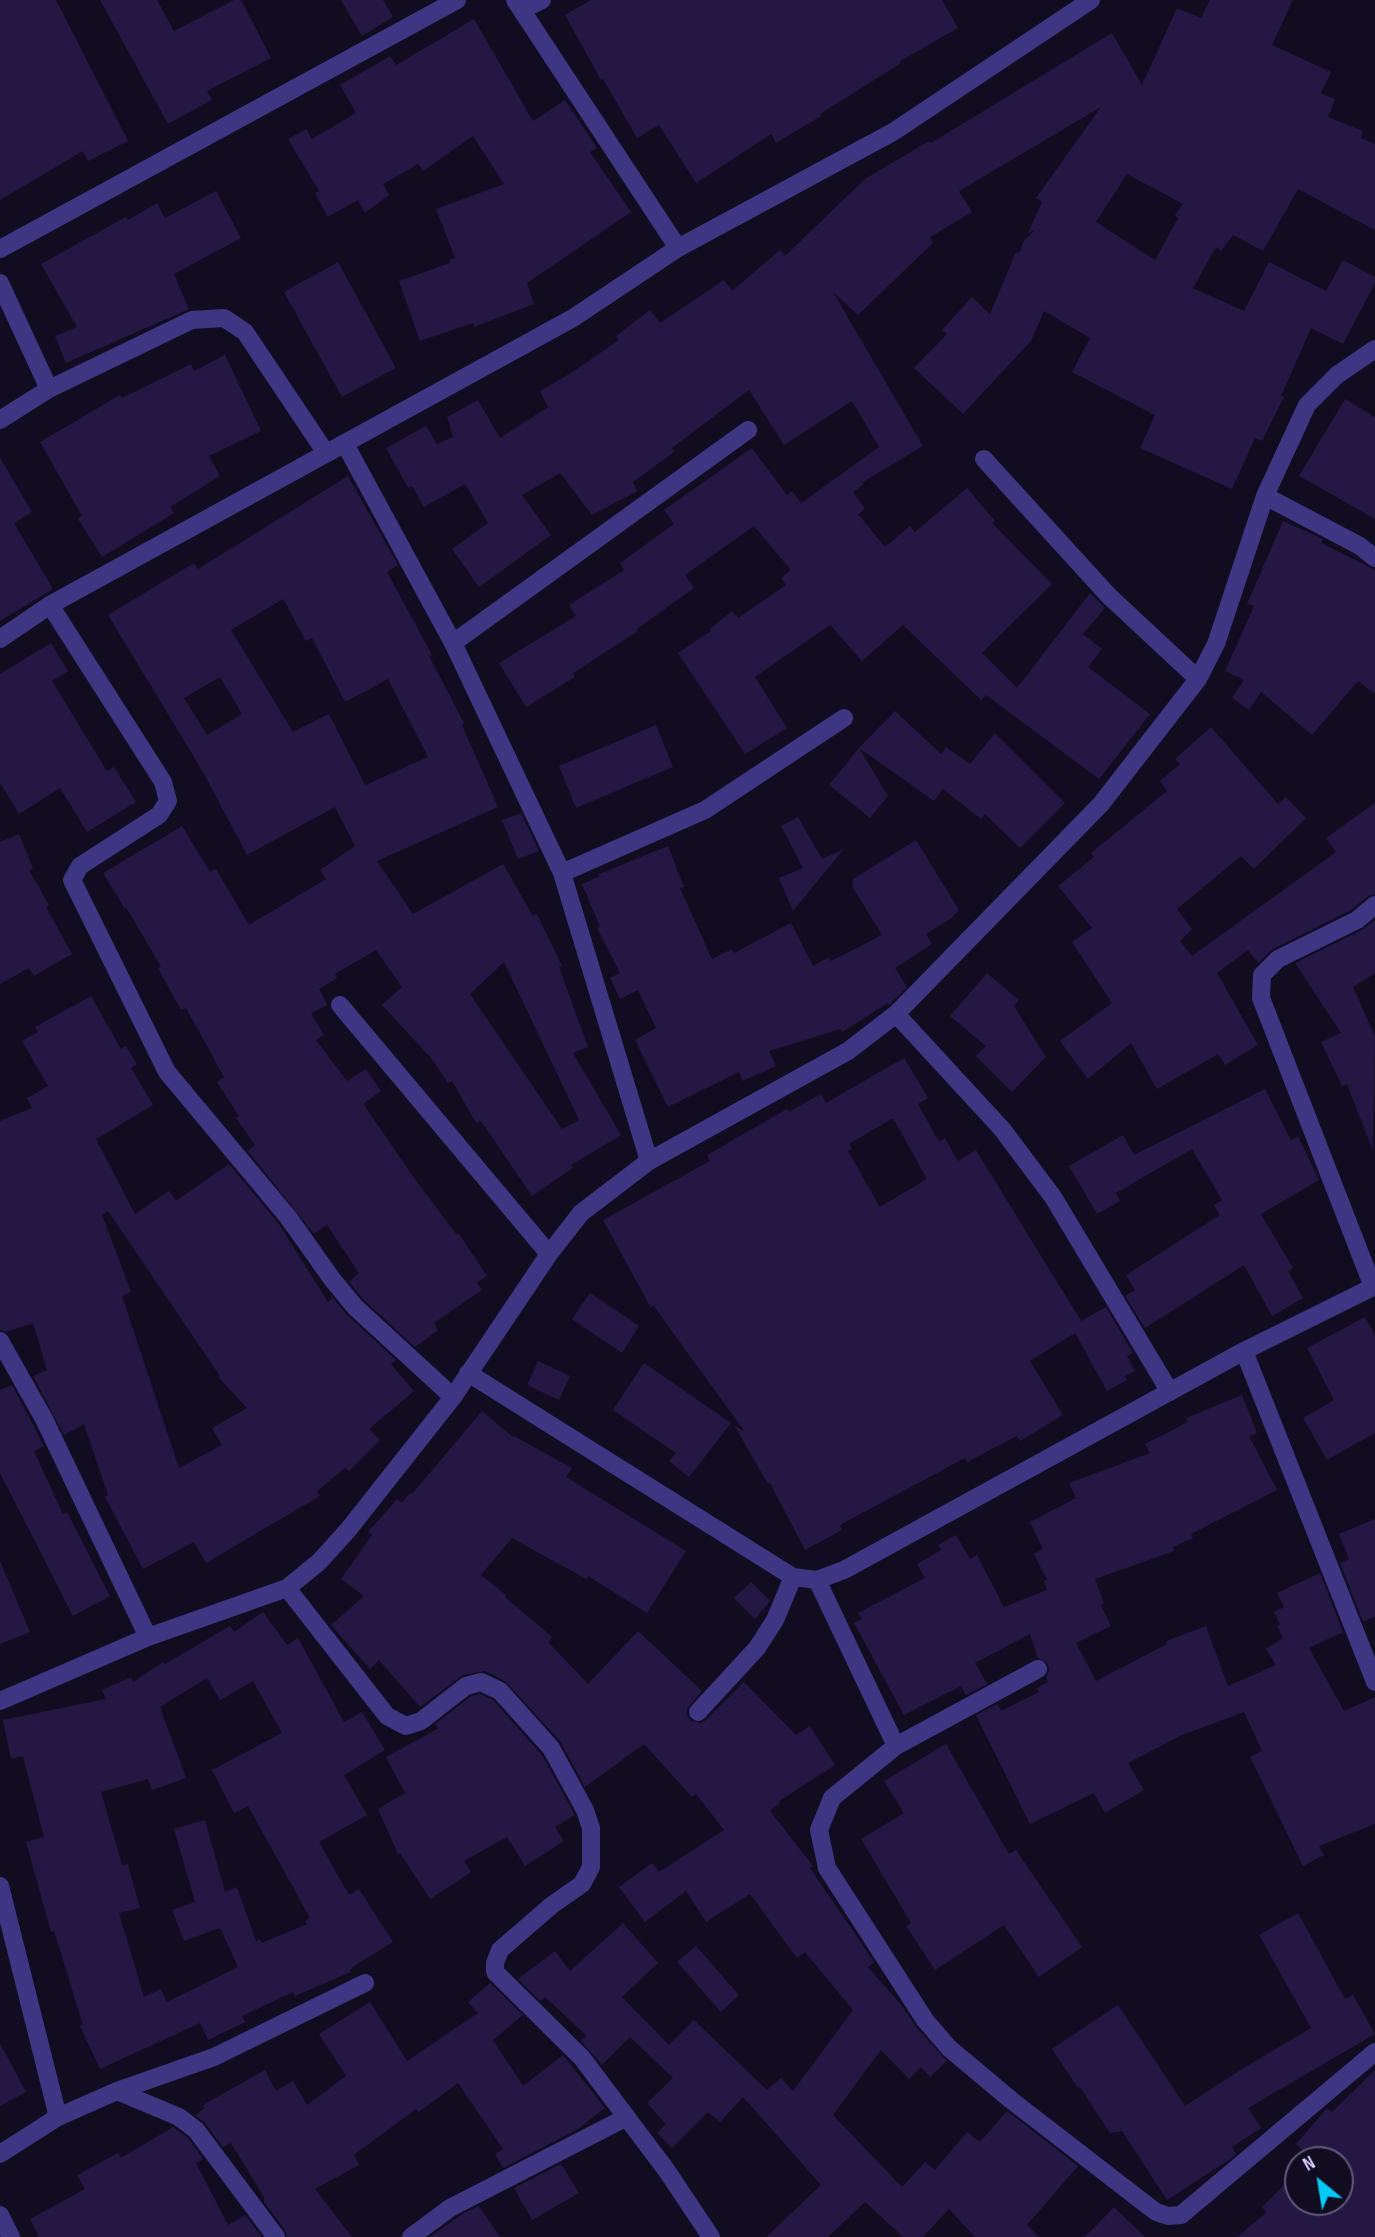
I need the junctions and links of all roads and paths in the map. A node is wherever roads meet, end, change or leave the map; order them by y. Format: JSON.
{"nodes":[{"id":1,"x":457,"y":0,"type":"edge"},
{"id":2,"x":542,"y":0,"type":"edge"},
{"id":3,"x":1091,"y":0,"type":"edge"},
{"id":4,"x":519,"y":5,"type":"edge"},
{"id":5,"x":678,"y":248,"type":"junction"},
{"id":6,"x":0,"y":249,"type":"edge"},
{"id":7,"x":0,"y":283,"type":"edge"},
{"id":8,"x":1375,"y":349,"type":"edge"},
{"id":9,"x":49,"y":389,"type":"junction"},
{"id":10,"x":0,"y":420,"type":"edge"},
{"id":11,"x":748,"y":430,"type":"dead end"},
{"id":12,"x":345,"y":444,"type":"junction"},
{"id":13,"x":326,"y":453,"type":"junction"},
{"id":14,"x":984,"y":459,"type":"dead end"},
{"id":15,"x":1265,"y":496,"type":"junction"},
{"id":16,"x":1375,"y":558,"type":"edge"},
{"id":17,"x":50,"y":605,"type":"junction"},
{"id":18,"x":0,"y":639,"type":"edge"},
{"id":19,"x":453,"y":643,"type":"junction"},
{"id":20,"x":1198,"y":679,"type":"junction"},
{"id":21,"x":844,"y":718,"type":"dead end"},
{"id":22,"x":562,"y":873,"type":"junction"},
{"id":23,"x":1375,"y":905,"type":"edge"},
{"id":24,"x":340,"y":1005,"type":"dead end"},
{"id":25,"x":896,"y":1014,"type":"junction"},
{"id":26,"x":649,"y":1161,"type":"junction"},
{"id":27,"x":549,"y":1254,"type":"junction"},
{"id":28,"x":1374,"y":1287,"type":"edge"},
{"id":29,"x":0,"y":1341,"type":"edge"},
{"id":30,"x":1244,"y":1351,"type":"junction"},
{"id":31,"x":468,"y":1373,"type":"junction"},
{"id":32,"x":1170,"y":1392,"type":"junction"},
{"id":33,"x":453,"y":1397,"type":"junction"},
{"id":34,"x":793,"y":1577,"type":"junction"},
{"id":35,"x":817,"y":1580,"type":"junction"},
{"id":36,"x":287,"y":1588,"type":"junction"},
{"id":37,"x":148,"y":1637,"type":"junction"},
{"id":38,"x":1038,"y":1669,"type":"dead end"},
{"id":39,"x":1375,"y":1682,"type":"edge"},
{"id":40,"x":0,"y":1701,"type":"edge"},
{"id":41,"x":698,"y":1712,"type":"dead end"},
{"id":42,"x":896,"y":1746,"type":"junction"},
{"id":43,"x":0,"y":1886,"type":"edge"},
{"id":44,"x":365,"y":1983,"type":"dead end"},
{"id":45,"x":1375,"y":2052,"type":"edge"},
{"id":46,"x":117,"y":2091,"type":"junction"},
{"id":47,"x":58,"y":2117,"type":"junction"},
{"id":48,"x":627,"y":2117,"type":"junction"},
{"id":49,"x":0,"y":2154,"type":"edge"},
{"id":50,"x":0,"y":2215,"type":"edge"},
{"id":51,"x":11,"y":2237,"type":"edge"},
{"id":52,"x":276,"y":2237,"type":"edge"},
{"id":53,"x":411,"y":2237,"type":"edge"},
{"id":54,"x":711,"y":2237,"type":"edge"}],
"edges":[{"from":1,"to":6,"type":"street"},
{"from":2,"to":4,"type":"street"},
{"from":3,"to":5,"type":"street"},
{"from":4,"to":5,"type":"street"},
{"from":5,"to":12,"type":"street"},
{"from":7,"to":9,"type":"street"},
{"from":8,"to":15,"type":"street"},
{"from":9,"to":10,"type":"street"},
{"from":9,"to":13,"type":"street"},
{"from":11,"to":19,"type":"street"},
{"from":12,"to":13,"type":"street"},
{"from":12,"to":19,"type":"street"},
{"from":13,"to":17,"type":"street"},
{"from":14,"to":20,"type":"street"},
{"from":15,"to":16,"type":"street"},
{"from":15,"to":20,"type":"street"},
{"from":17,"to":18,"type":"street"},
{"from":17,"to":33,"type":"street"},
{"from":19,"to":22,"type":"street"},
{"from":20,"to":25,"type":"street"},
{"from":21,"to":22,"type":"street"},
{"from":22,"to":26,"type":"street"},
{"from":23,"to":28,"type":"street"},
{"from":24,"to":27,"type":"street"},
{"from":25,"to":26,"type":"street"},
{"from":25,"to":32,"type":"street"},
{"from":26,"to":27,"type":"street"},
{"from":27,"to":31,"type":"street"},
{"from":28,"to":30,"type":"street"},
{"from":29,"to":37,"type":"street"},
{"from":30,"to":32,"type":"street"},
{"from":30,"to":39,"type":"street"},
{"from":31,"to":33,"type":"street"},
{"from":31,"to":34,"type":"street"},
{"from":32,"to":35,"type":"street"},
{"from":33,"to":36,"type":"street"},
{"from":34,"to":35,"type":"street"},
{"from":34,"to":41,"type":"street"},
{"from":35,"to":42,"type":"street"},
{"from":36,"to":37,"type":"street"},
{"from":36,"to":48,"type":"street"},
{"from":37,"to":40,"type":"street"},
{"from":38,"to":42,"type":"street"},
{"from":42,"to":45,"type":"street"},
{"from":43,"to":47,"type":"street"},
{"from":44,"to":46,"type":"street"},
{"from":46,"to":47,"type":"street"},
{"from":46,"to":52,"type":"street"},
{"from":47,"to":49,"type":"street"},
{"from":48,"to":53,"type":"street"},
{"from":48,"to":54,"type":"street"},
{"from":50,"to":51,"type":"street"}]}
